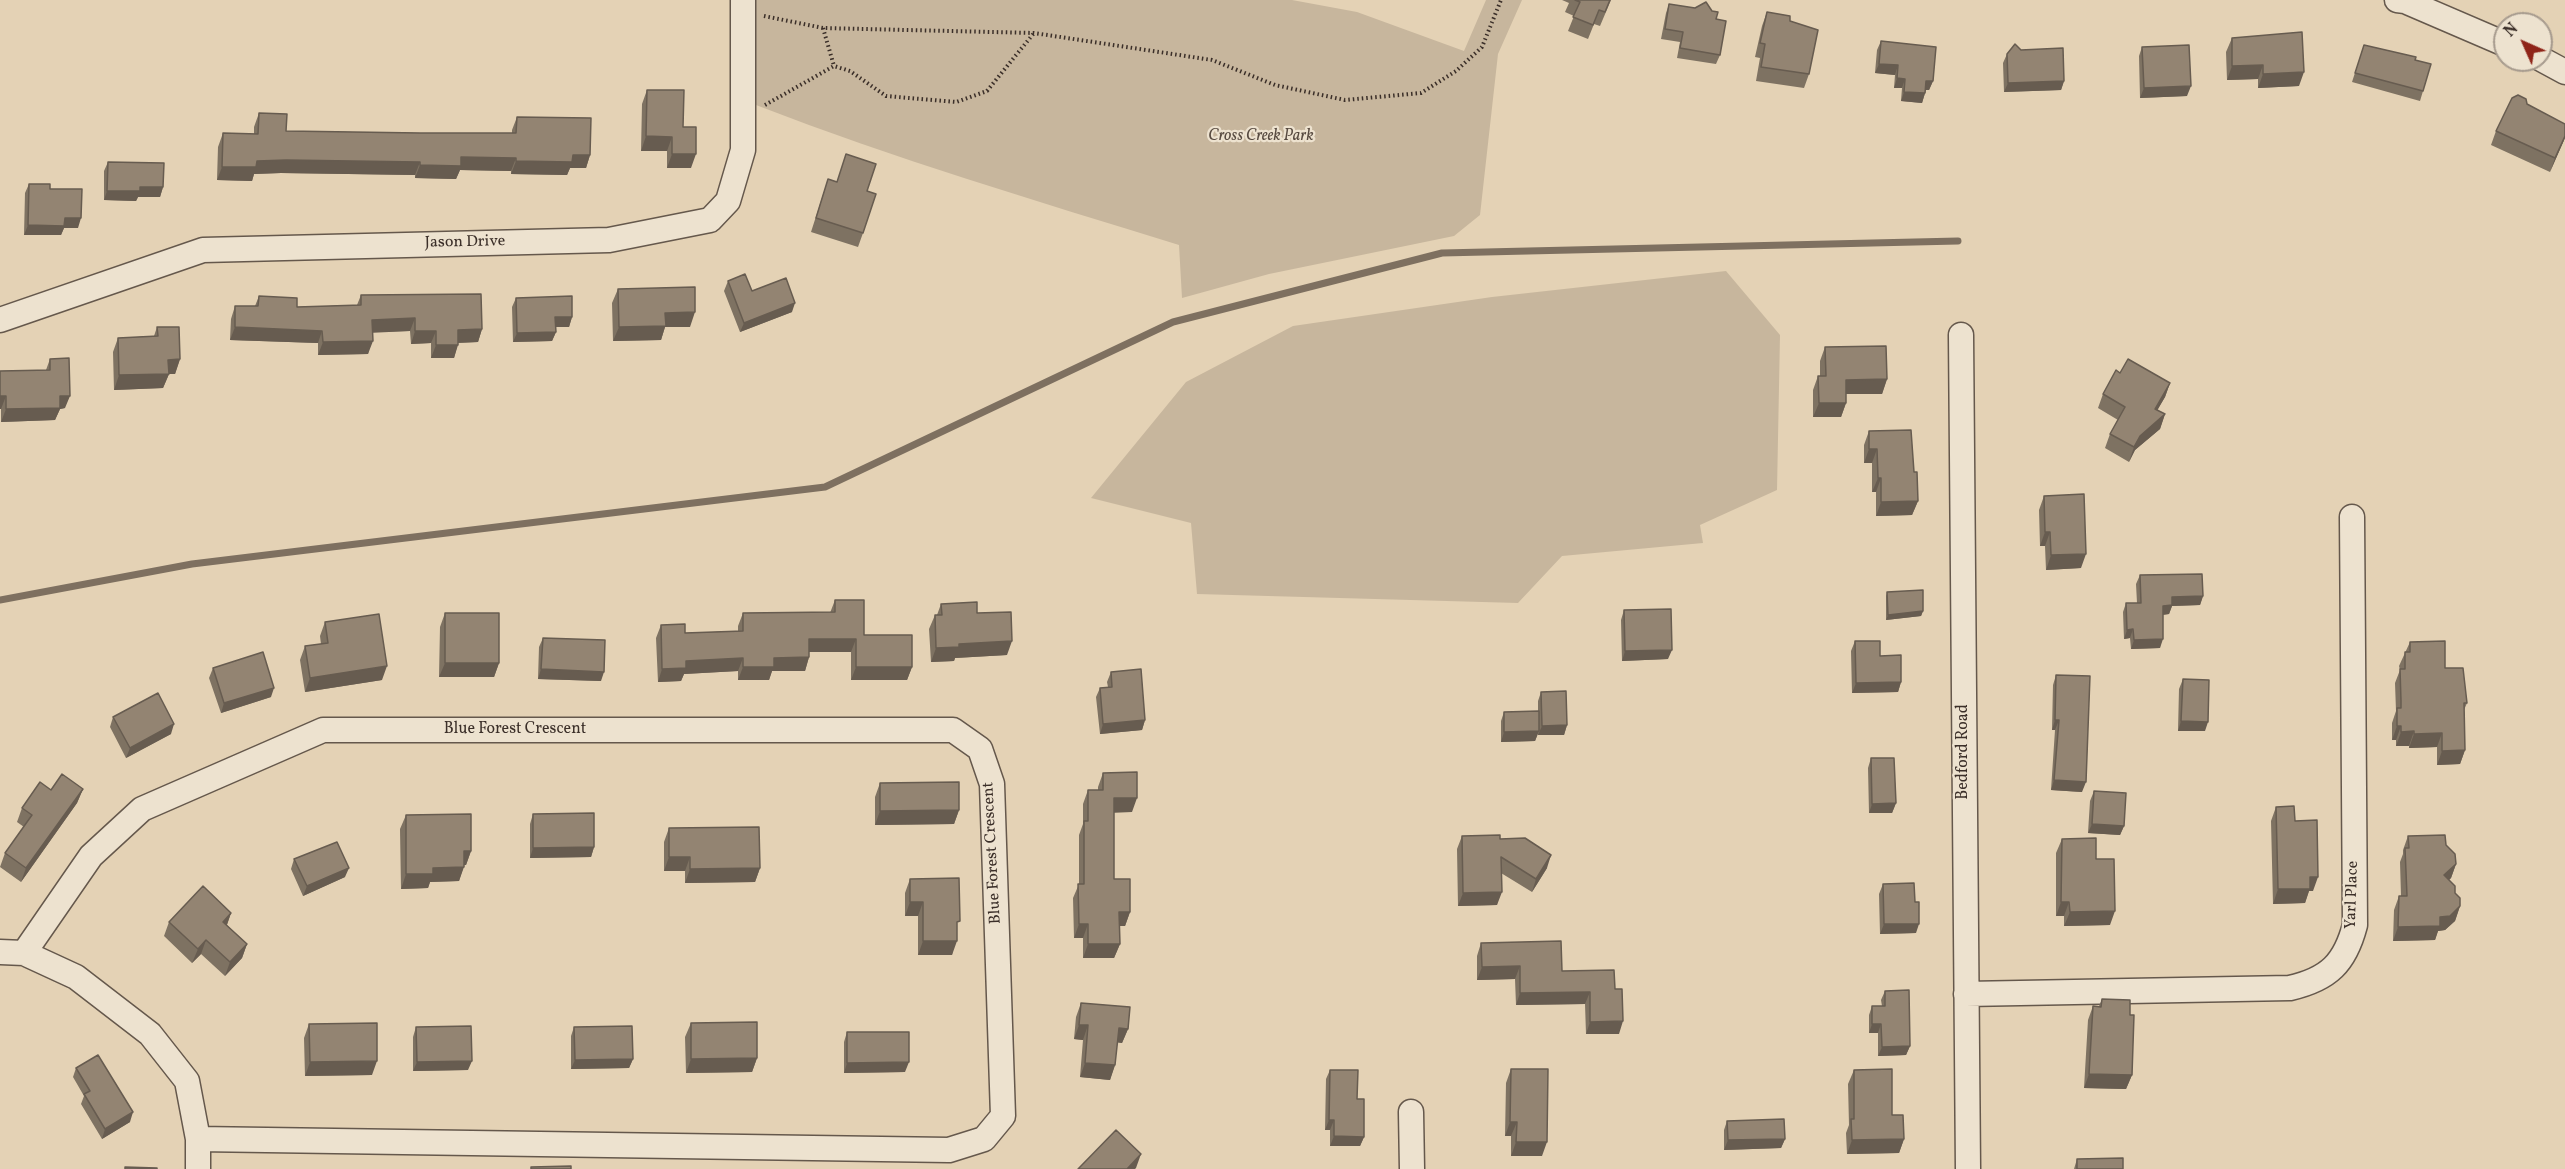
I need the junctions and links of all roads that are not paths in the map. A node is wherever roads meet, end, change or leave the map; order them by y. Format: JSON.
{"nodes":[{"id":1,"x":2397,"y":0,"type":"edge"},
{"id":2,"x":743,"y":6,"type":"edge"},
{"id":3,"x":2493,"y":39,"type":"edge"},
{"id":4,"x":0,"y":320,"type":"edge"},
{"id":5,"x":1962,"y":335,"type":"dead end"},
{"id":6,"x":2352,"y":517,"type":"dead end"},
{"id":7,"x":0,"y":952,"type":"edge"},
{"id":8,"x":24,"y":953,"type":"junction"},
{"id":9,"x":1966,"y":994,"type":"junction"},
{"id":10,"x":1411,"y":1112,"type":"dead end"},
{"id":11,"x":198,"y":1139,"type":"junction"},
{"id":12,"x":198,"y":1169,"type":"edge"},
{"id":13,"x":1412,"y":1169,"type":"edge"},
{"id":14,"x":1968,"y":1169,"type":"edge"}],
"edges":[{"from":1,"to":3,"type":"street"},
{"from":2,"to":4,"type":"street","name":"Jason Drive"},
{"from":5,"to":9,"type":"street","name":"Bedford Road"},
{"from":6,"to":9,"type":"street","name":"Yarl Place"},
{"from":7,"to":8,"type":"street"},
{"from":8,"to":11,"type":"street"},
{"from":8,"to":11,"type":"street","name":"Blue Forest Crescent"},
{"from":9,"to":14,"type":"street","name":"Bedford Road"},
{"from":10,"to":13,"type":"street"},
{"from":11,"to":12,"type":"street"}]}
